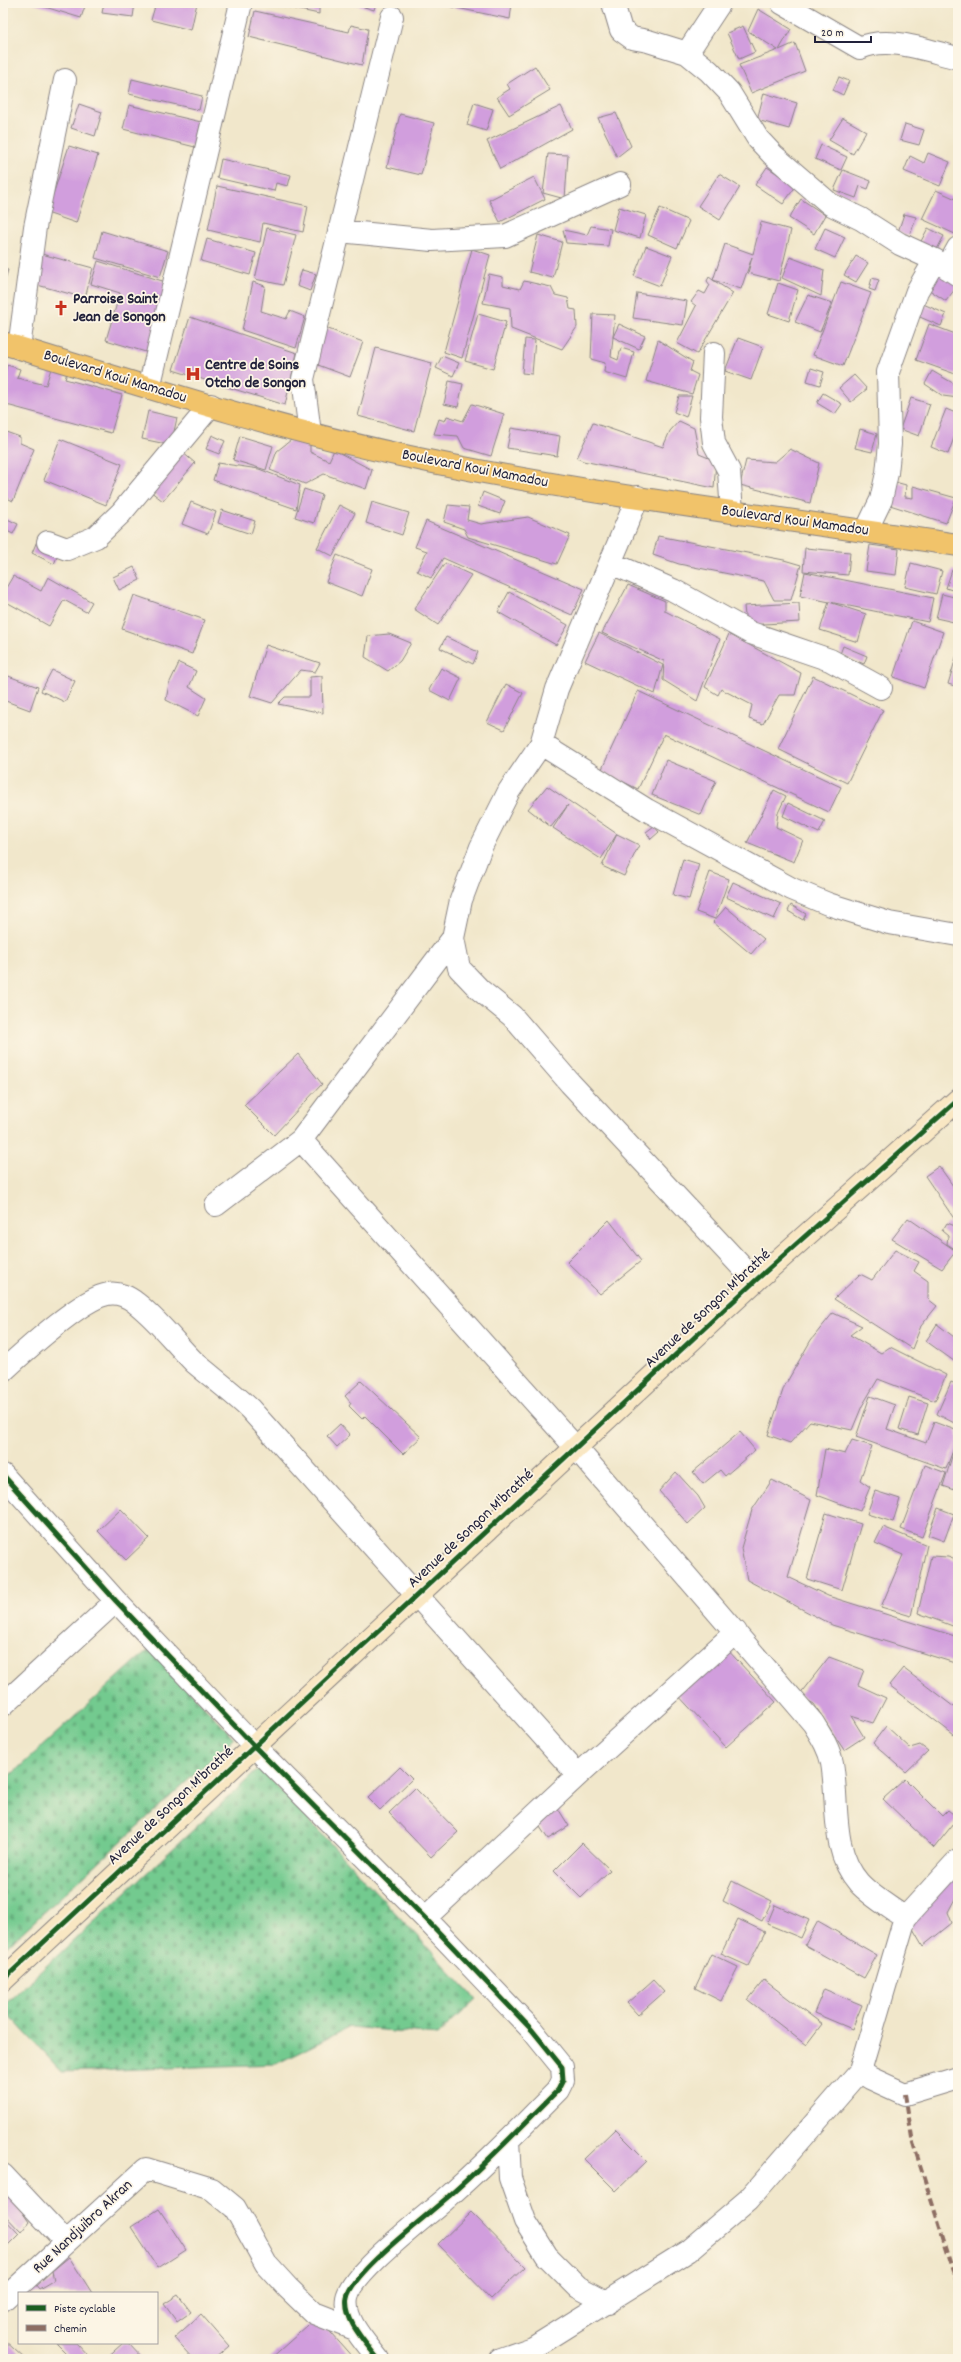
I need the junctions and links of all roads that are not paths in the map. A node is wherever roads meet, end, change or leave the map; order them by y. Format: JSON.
{"nodes":[{"id":1,"x":242,"y":3,"type":"edge"},
{"id":2,"x":613,"y":3,"type":"edge"},
{"id":3,"x":720,"y":3,"type":"edge"},
{"id":4,"x":782,"y":3,"type":"edge"},
{"id":5,"x":392,"y":17,"type":"dead end"},
{"id":6,"x":687,"y":53,"type":"junction"},
{"id":7,"x":958,"y":58,"type":"edge"},
{"id":8,"x":64,"y":80,"type":"dead end"},
{"id":9,"x":620,"y":184,"type":"dead end"},
{"id":10,"x":339,"y":231,"type":"junction"},
{"id":11,"x":958,"y":248,"type":"edge"},
{"id":12,"x":947,"y":267,"type":"edge"},
{"id":13,"x":11,"y":346,"type":"edge"},
{"id":14,"x":714,"y":353,"type":"dead end"},
{"id":15,"x":149,"y":388,"type":"junction"},
{"id":16,"x":211,"y":405,"type":"junction"},
{"id":17,"x":310,"y":433,"type":"junction"},
{"id":18,"x":638,"y":497,"type":"junction"},
{"id":19,"x":732,"y":512,"type":"junction"},
{"id":20,"x":866,"y":531,"type":"junction"},
{"id":21,"x":48,"y":542,"type":"dead end"},
{"id":22,"x":958,"y":545,"type":"edge"},
{"id":23,"x":611,"y":563,"type":"junction"},
{"id":24,"x":882,"y":688,"type":"dead end"},
{"id":25,"x":541,"y":744,"type":"junction"},
{"id":26,"x":958,"y":935,"type":"edge"},
{"id":27,"x":453,"y":938,"type":"junction"},
{"id":28,"x":958,"y":1100,"type":"edge"},
{"id":29,"x":301,"y":1140,"type":"junction"},
{"id":30,"x":216,"y":1204,"type":"dead end"},
{"id":31,"x":755,"y":1281,"type":"junction"},
{"id":32,"x":3,"y":1371,"type":"edge"},
{"id":33,"x":577,"y":1449,"type":"junction"},
{"id":34,"x":3,"y":1474,"type":"edge"},
{"id":35,"x":418,"y":1595,"type":"junction"},
{"id":36,"x":116,"y":1601,"type":"junction"},
{"id":37,"x":736,"y":1632,"type":"junction"},
{"id":38,"x":3,"y":1705,"type":"edge"},
{"id":39,"x":255,"y":1747,"type":"junction"},
{"id":40,"x":578,"y":1775,"type":"junction"},
{"id":41,"x":958,"y":1860,"type":"edge"},
{"id":42,"x":425,"y":1918,"type":"junction"},
{"id":43,"x":905,"y":1918,"type":"junction"},
{"id":44,"x":3,"y":1980,"type":"edge"},
{"id":45,"x":860,"y":2071,"type":"junction"},
{"id":46,"x":958,"y":2078,"type":"edge"},
{"id":47,"x":508,"y":2140,"type":"junction"},
{"id":48,"x":3,"y":2175,"type":"edge"},
{"id":49,"x":66,"y":2242,"type":"junction"},
{"id":50,"x":3,"y":2300,"type":"edge"},
{"id":51,"x":608,"y":2303,"type":"junction"},
{"id":52,"x":355,"y":2328,"type":"junction"},
{"id":53,"x":378,"y":2359,"type":"edge"},
{"id":54,"x":501,"y":2359,"type":"edge"}],
"edges":[{"from":1,"to":15,"type":"street"},
{"from":2,"to":6,"type":"street"},
{"from":3,"to":6,"type":"street"},
{"from":4,"to":7,"type":"street"},
{"from":5,"to":10,"type":"street"},
{"from":6,"to":12,"type":"street"},
{"from":8,"to":13,"type":"street"},
{"from":9,"to":10,"type":"street"},
{"from":10,"to":17,"type":"street"},
{"from":11,"to":12,"type":"street"},
{"from":12,"to":20,"type":"street"},
{"from":13,"to":15,"type":"main road","name":"Boulevard Koui Mamadou"},
{"from":14,"to":19,"type":"street"},
{"from":15,"to":16,"type":"main road","name":"Boulevard Koui Mamadou"},
{"from":16,"to":17,"type":"main road","name":"Boulevard Koui Mamadou"},
{"from":16,"to":21,"type":"street"},
{"from":17,"to":18,"type":"main road","name":"Boulevard Koui Mamadou"},
{"from":18,"to":19,"type":"main road","name":"Boulevard Koui Mamadou"},
{"from":18,"to":23,"type":"street"},
{"from":19,"to":20,"type":"main road","name":"Boulevard Koui Mamadou"},
{"from":20,"to":22,"type":"main road","name":"Boulevard Koui Mamadou"},
{"from":23,"to":24,"type":"street"},
{"from":23,"to":25,"type":"street"},
{"from":25,"to":26,"type":"street"},
{"from":25,"to":27,"type":"street"},
{"from":27,"to":29,"type":"street"},
{"from":27,"to":31,"type":"street"},
{"from":28,"to":31,"type":"street","name":"Avenue de Songon M'brathé"},
{"from":29,"to":30,"type":"street"},
{"from":29,"to":33,"type":"street"},
{"from":31,"to":33,"type":"street","name":"Avenue de Songon M'brathé"},
{"from":32,"to":35,"type":"street"},
{"from":33,"to":35,"type":"street","name":"Avenue de Songon M'brathé"},
{"from":33,"to":37,"type":"street"},
{"from":34,"to":36,"type":"street"},
{"from":35,"to":39,"type":"street","name":"Avenue de Songon M'brathé"},
{"from":35,"to":40,"type":"street"},
{"from":36,"to":38,"type":"street"},
{"from":36,"to":39,"type":"street"},
{"from":37,"to":40,"type":"street"},
{"from":37,"to":43,"type":"street"},
{"from":39,"to":42,"type":"street"},
{"from":39,"to":44,"type":"street","name":"Avenue de Songon M'brathé"},
{"from":40,"to":42,"type":"street"},
{"from":41,"to":43,"type":"street"},
{"from":42,"to":47,"type":"street"},
{"from":43,"to":45,"type":"street"},
{"from":45,"to":46,"type":"street"},
{"from":45,"to":51,"type":"street"},
{"from":47,"to":51,"type":"street"},
{"from":47,"to":52,"type":"street"},
{"from":48,"to":49,"type":"street"},
{"from":49,"to":50,"type":"street","name":"Rue Nandjuibro Akran"},
{"from":49,"to":52,"type":"street","name":"Rue Nandjuibro Akran"},
{"from":51,"to":54,"type":"street"},
{"from":52,"to":53,"type":"street"}]}
